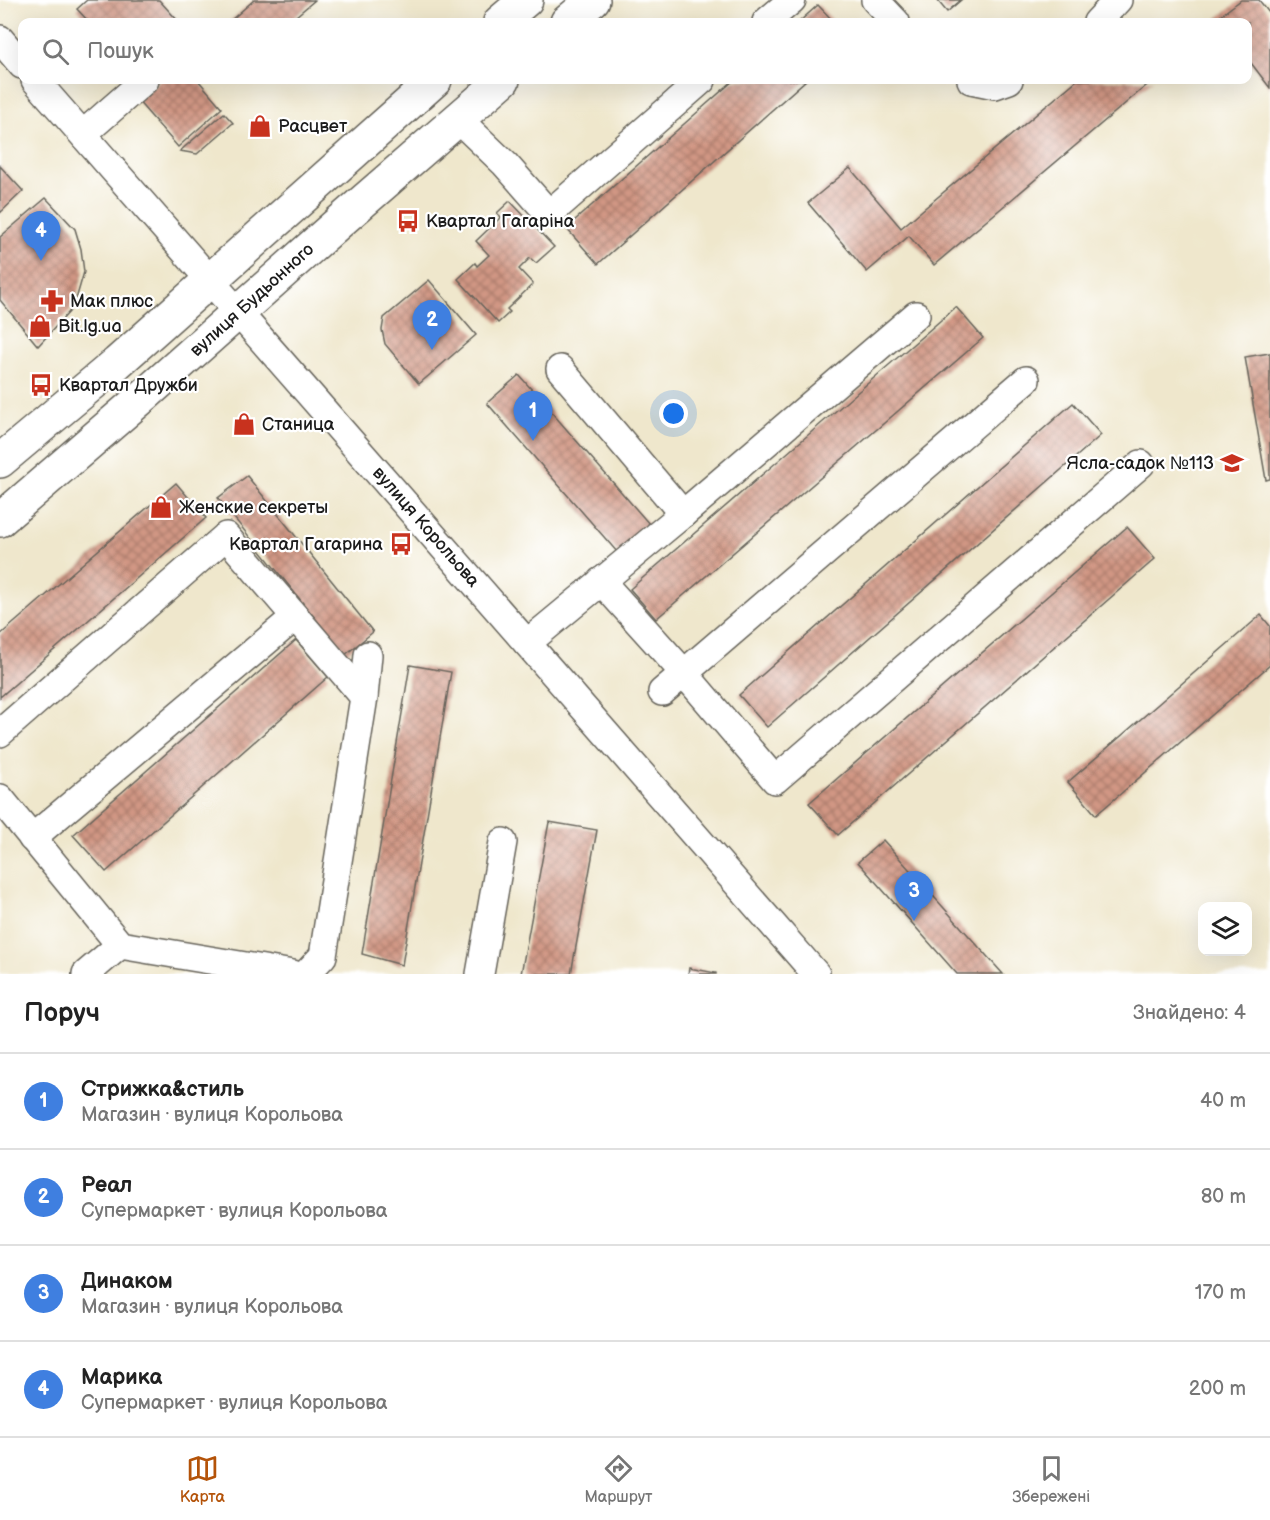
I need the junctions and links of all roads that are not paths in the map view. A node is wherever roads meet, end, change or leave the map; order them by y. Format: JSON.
{"nodes":[{"id":1,"x":526,"y":0,"type":"edge"},
{"id":2,"x":592,"y":0,"type":"edge"},
{"id":3,"x":792,"y":0,"type":"edge"},
{"id":4,"x":875,"y":0,"type":"edge"},
{"id":5,"x":1118,"y":0,"type":"edge"},
{"id":6,"x":505,"y":18,"type":"edge"},
{"id":7,"x":572,"y":18,"type":"edge"},
{"id":8,"x":771,"y":18,"type":"edge"},
{"id":9,"x":892,"y":18,"type":"edge"},
{"id":10,"x":1101,"y":18,"type":"edge"},
{"id":11,"x":0,"y":39,"type":"edge"},
{"id":12,"x":18,"y":60,"type":"edge"},
{"id":13,"x":39,"y":84,"type":"edge"},
{"id":14,"x":140,"y":84,"type":"edge"},
{"id":15,"x":430,"y":84,"type":"edge"},
{"id":16,"x":498,"y":84,"type":"edge"},
{"id":17,"x":697,"y":84,"type":"edge"},
{"id":18,"x":458,"y":119,"type":"junction"},
{"id":19,"x":83,"y":134,"type":"junction"},
{"id":20,"x":209,"y":279,"type":"junction"},
{"id":21,"x":239,"y":313,"type":"junction"},
{"id":22,"x":916,"y":315,"type":"dead end"},
{"id":23,"x":560,"y":369,"type":"dead end"},
{"id":24,"x":1026,"y":380,"type":"dead end"},
{"id":25,"x":0,"y":461,"type":"edge"},
{"id":26,"x":1141,"y":464,"type":"dead end"},
{"id":27,"x":683,"y":514,"type":"junction"},
{"id":28,"x":0,"y":520,"type":"edge"},
{"id":29,"x":601,"y":582,"type":"junction"},
{"id":30,"x":295,"y":617,"type":"junction"},
{"id":31,"x":527,"y":643,"type":"junction"},
{"id":32,"x":368,"y":655,"type":"dead end"},
{"id":33,"x":684,"y":673,"type":"junction"},
{"id":34,"x":662,"y":692,"type":"dead end"},
{"id":35,"x":364,"y":697,"type":"junction"},
{"id":36,"x":0,"y":733,"type":"edge"},
{"id":37,"x":0,"y":798,"type":"edge"},
{"id":38,"x":32,"y":838,"type":"junction"},
{"id":39,"x":503,"y":842,"type":"dead end"},
{"id":40,"x":120,"y":945,"type":"junction"},
{"id":41,"x":86,"y":974,"type":"edge"},
{"id":42,"x":294,"y":974,"type":"edge"},
{"id":43,"x":306,"y":974,"type":"edge"},
{"id":44,"x":480,"y":974,"type":"edge"},
{"id":45,"x":816,"y":974,"type":"edge"}],
"edges":[{"from":1,"to":6,"type":"main road"},
{"from":2,"to":7,"type":"main road"},
{"from":3,"to":8,"type":"street"},
{"from":4,"to":9,"type":"street"},
{"from":5,"to":10,"type":"street"},
{"from":11,"to":12,"type":"street"},
{"from":13,"to":19,"type":"street","name":"вулиця Корольова"},
{"from":14,"to":19,"type":"street"},
{"from":15,"to":20,"type":"main road"},
{"from":16,"to":18,"type":"main road","name":"вулиця Будьонного"},
{"from":17,"to":18,"type":"street"},
{"from":18,"to":21,"type":"main road","name":"вулиця Будьонного"},
{"from":19,"to":20,"type":"street","name":"вулиця Корольова"},
{"from":20,"to":21,"type":"street","name":"вулиця Корольова"},
{"from":20,"to":25,"type":"main road"},
{"from":21,"to":28,"type":"main road","name":"вулиця Будьонного"},
{"from":21,"to":31,"type":"street","name":"вулиця Корольова"},
{"from":22,"to":27,"type":"street"},
{"from":23,"to":27,"type":"street"},
{"from":24,"to":33,"type":"street"},
{"from":26,"to":33,"type":"street"},
{"from":27,"to":29,"type":"street"},
{"from":29,"to":31,"type":"street"},
{"from":29,"to":33,"type":"street"},
{"from":30,"to":35,"type":"street"},
{"from":30,"to":36,"type":"street"},
{"from":30,"to":38,"type":"street"},
{"from":31,"to":45,"type":"street","name":"вулиця Корольова"},
{"from":32,"to":35,"type":"street"},
{"from":33,"to":34,"type":"street"},
{"from":35,"to":43,"type":"street"},
{"from":37,"to":38,"type":"street"},
{"from":38,"to":40,"type":"street"},
{"from":39,"to":44,"type":"street"},
{"from":40,"to":41,"type":"street"},
{"from":40,"to":42,"type":"street"}]}
